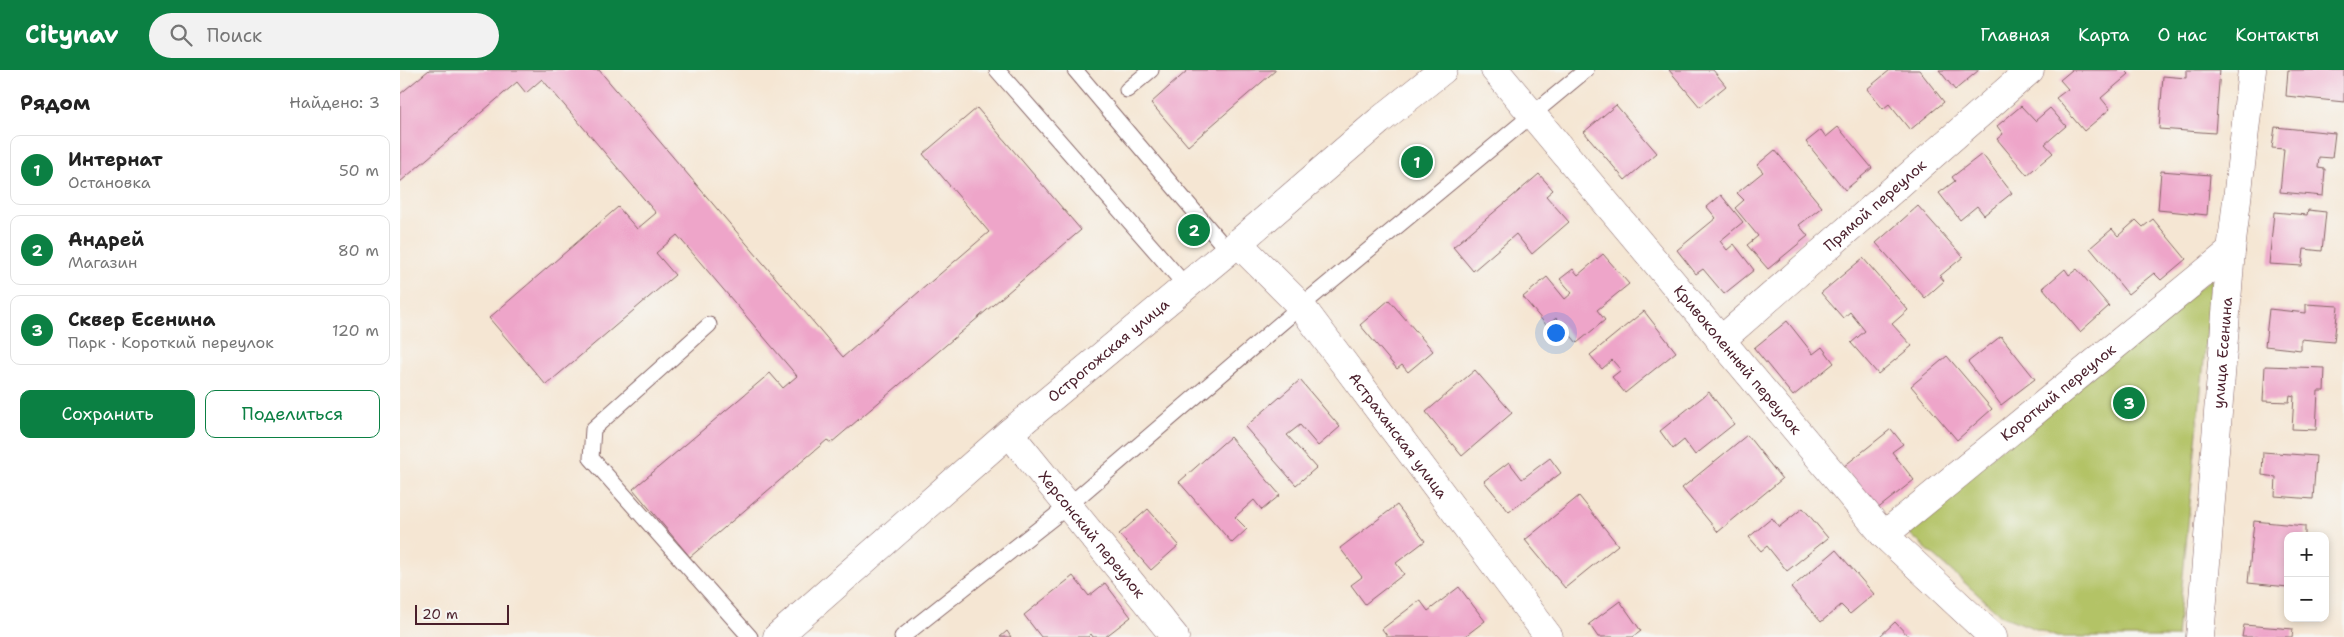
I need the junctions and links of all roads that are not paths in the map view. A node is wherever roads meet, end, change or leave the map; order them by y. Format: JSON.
{"nodes":[{"id":1,"x":997,"y":70,"type":"edge"},
{"id":2,"x":1075,"y":70,"type":"edge"},
{"id":3,"x":1151,"y":70,"type":"edge"},
{"id":4,"x":1443,"y":70,"type":"edge"},
{"id":5,"x":1495,"y":70,"type":"edge"},
{"id":6,"x":1586,"y":70,"type":"edge"},
{"id":7,"x":2030,"y":70,"type":"edge"},
{"id":8,"x":2252,"y":70,"type":"edge"},
{"id":9,"x":1127,"y":90,"type":"dead end"},
{"id":10,"x":1533,"y":112,"type":"junction"},
{"id":11,"x":1233,"y":247,"type":"junction"},
{"id":12,"x":2231,"y":251,"type":"junction"},
{"id":13,"x":1186,"y":286,"type":"junction"},
{"id":14,"x":1301,"y":306,"type":"junction"},
{"id":15,"x":709,"y":325,"type":"dead end"},
{"id":16,"x":1720,"y":340,"type":"junction"},
{"id":17,"x":1009,"y":433,"type":"junction"},
{"id":18,"x":1068,"y":506,"type":"junction"},
{"id":19,"x":1884,"y":535,"type":"junction"},
{"id":20,"x":750,"y":637,"type":"edge"},
{"id":21,"x":777,"y":637,"type":"edge"},
{"id":22,"x":902,"y":637,"type":"edge"},
{"id":23,"x":1175,"y":637,"type":"edge"},
{"id":24,"x":1549,"y":637,"type":"edge"},
{"id":25,"x":1993,"y":637,"type":"edge"},
{"id":26,"x":2200,"y":637,"type":"edge"}],
"edges":[{"from":1,"to":13,"type":"lane"},
{"from":2,"to":11,"type":"lane"},
{"from":3,"to":9,"type":"lane"},
{"from":4,"to":11,"type":"street","name":"Острогожская улица"},
{"from":5,"to":10,"type":"street","name":"Кривоколенный переулок"},
{"from":6,"to":10,"type":"lane"},
{"from":7,"to":16,"type":"street","name":"Прямой переулок"},
{"from":8,"to":12,"type":"street","name":"улица Есенина"},
{"from":10,"to":14,"type":"lane"},
{"from":10,"to":16,"type":"street","name":"Кривоколенный переулок"},
{"from":11,"to":13,"type":"street","name":"Острогожская улица"},
{"from":11,"to":14,"type":"street","name":"Астраханская улица"},
{"from":12,"to":19,"type":"street","name":"Короткий переулок"},
{"from":12,"to":26,"type":"street","name":"улица Есенина"},
{"from":13,"to":17,"type":"street","name":"Острогожская улица"},
{"from":14,"to":18,"type":"lane"},
{"from":14,"to":24,"type":"street","name":"Астраханская улица"},
{"from":15,"to":20,"type":"lane"},
{"from":16,"to":19,"type":"street","name":"Кривоколенный переулок"},
{"from":17,"to":18,"type":"street","name":"Херсонский переулок"},
{"from":17,"to":21,"type":"street","name":"Острогожская улица"},
{"from":18,"to":22,"type":"lane"},
{"from":18,"to":23,"type":"street","name":"Херсонский переулок"},
{"from":19,"to":25,"type":"street","name":"Кривоколенный переулок"}]}
